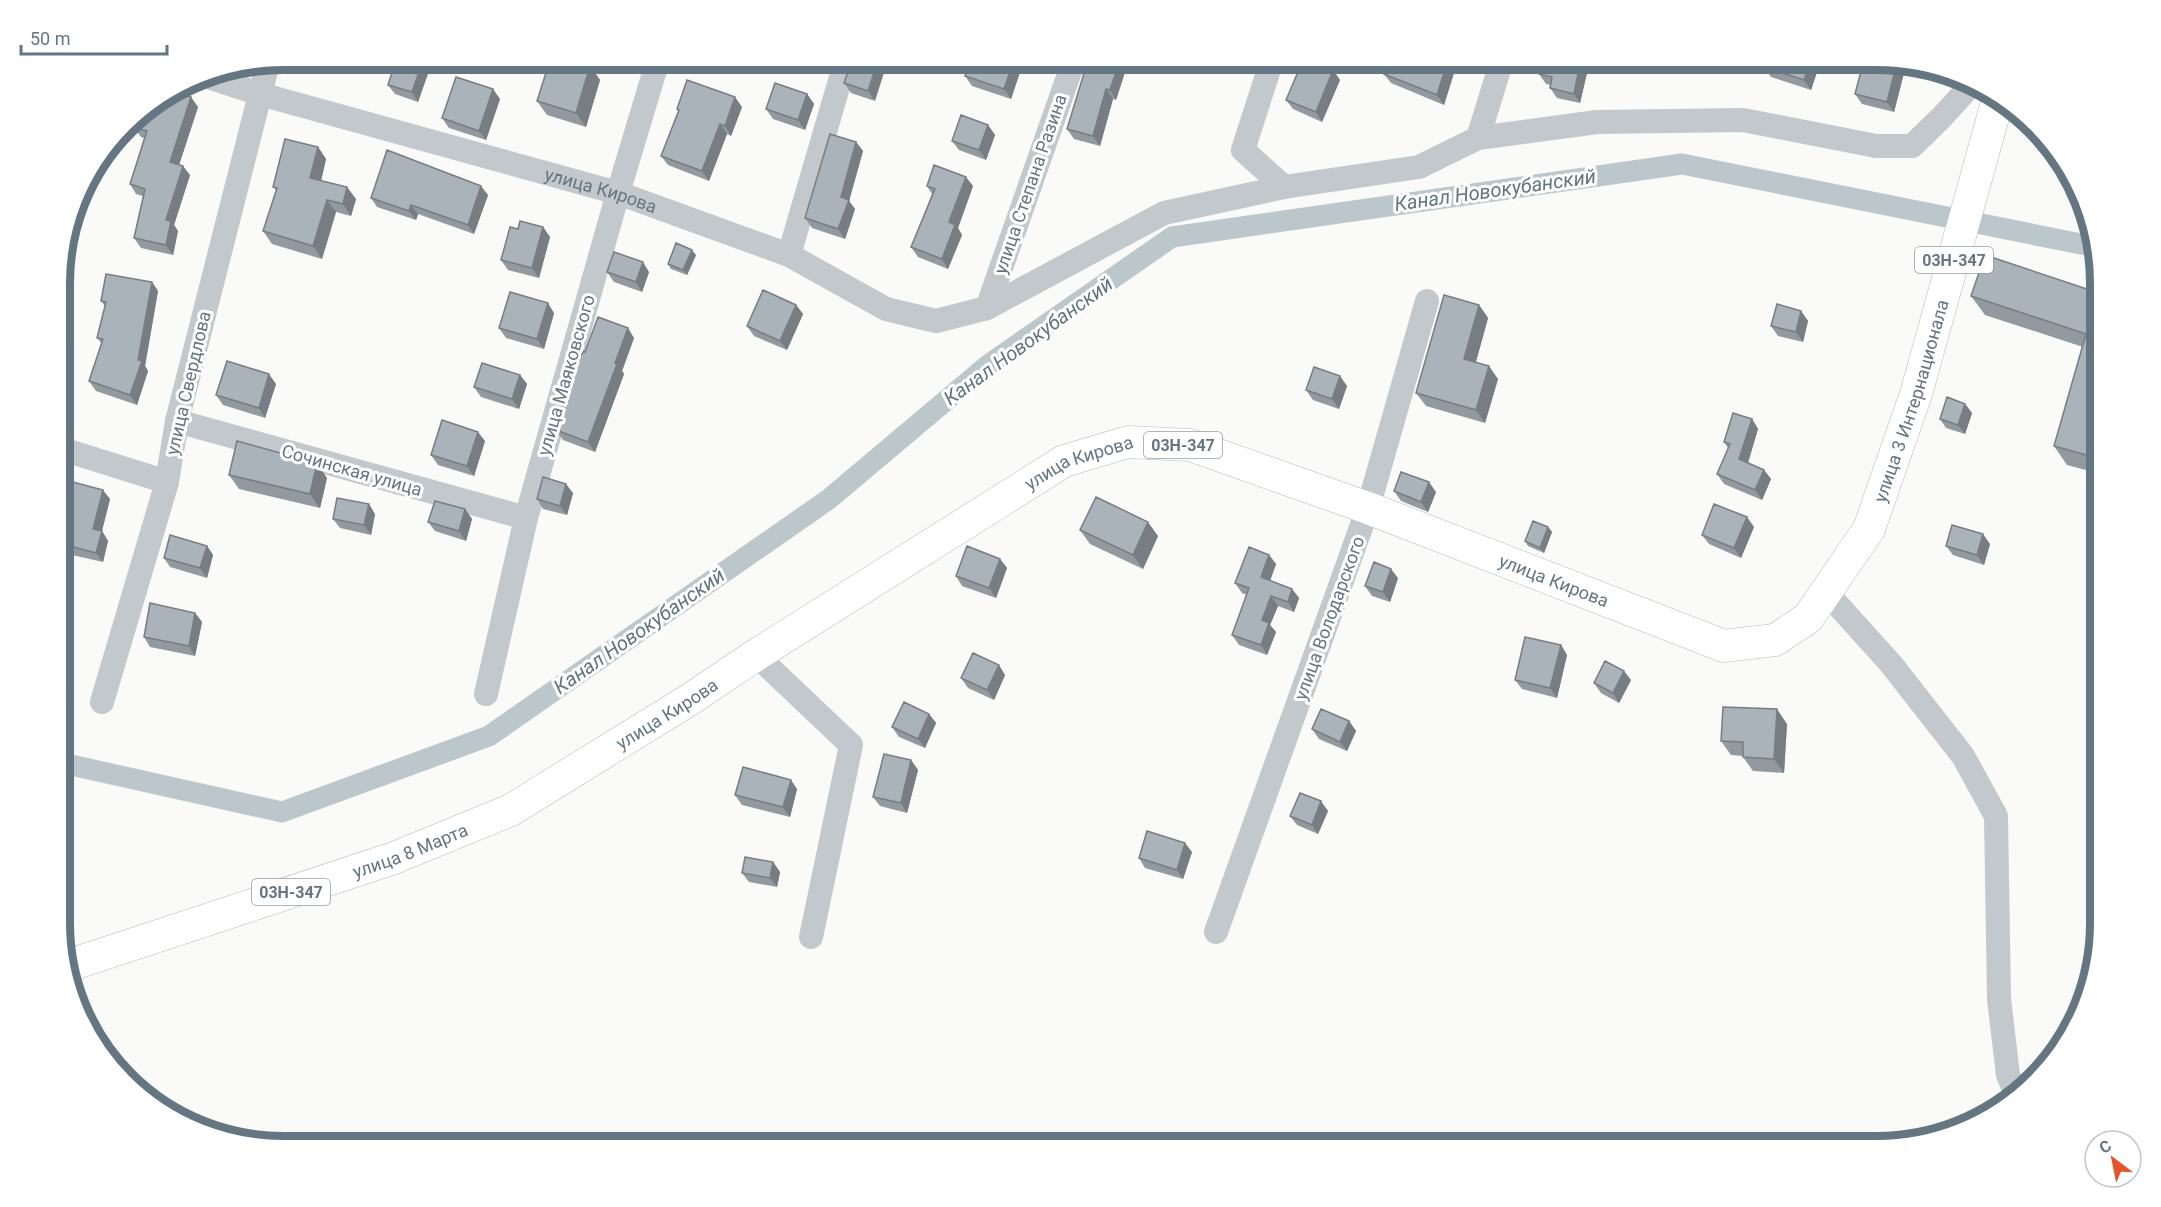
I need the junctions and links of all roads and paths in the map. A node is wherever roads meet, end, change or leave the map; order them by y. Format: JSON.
{"nodes":[{"id":1,"x":655,"y":70,"type":"edge"},
{"id":2,"x":843,"y":70,"type":"edge"},
{"id":3,"x":1070,"y":70,"type":"edge"},
{"id":4,"x":1269,"y":70,"type":"edge"},
{"id":5,"x":1499,"y":70,"type":"edge"},
{"id":6,"x":266,"y":71,"type":"edge"},
{"id":7,"x":219,"y":81,"type":"edge"},
{"id":8,"x":1967,"y":90,"type":"edge"},
{"id":9,"x":260,"y":94,"type":"junction"},
{"id":10,"x":1995,"y":112,"type":"edge"},
{"id":11,"x":1478,"y":138,"type":"junction"},
{"id":12,"x":1284,"y":187,"type":"junction"},
{"id":13,"x":618,"y":193,"type":"junction"},
{"id":14,"x":789,"y":255,"type":"junction"},
{"id":15,"x":1427,"y":301,"type":"dead end"},
{"id":16,"x":987,"y":308,"type":"junction"},
{"id":17,"x":177,"y":421,"type":"junction"},
{"id":18,"x":70,"y":452,"type":"edge"},
{"id":19,"x":166,"y":482,"type":"junction"},
{"id":20,"x":1368,"y":508,"type":"junction"},
{"id":21,"x":526,"y":519,"type":"junction"},
{"id":22,"x":1869,"y":529,"type":"joint"},
{"id":23,"x":1827,"y":593,"type":"junction"},
{"id":24,"x":756,"y":655,"type":"junction"},
{"id":25,"x":486,"y":694,"type":"dead end"},
{"id":26,"x":102,"y":702,"type":"dead end"},
{"id":27,"x":512,"y":810,"type":"joint"},
{"id":28,"x":1216,"y":932,"type":"dead end"},
{"id":29,"x":811,"y":937,"type":"dead end"},
{"id":30,"x":75,"y":963,"type":"edge"},
{"id":31,"x":2013,"y":1087,"type":"edge"}],
"edges":[{"from":1,"to":13,"type":"street","name":"улица Маяковского"},
{"from":2,"to":14,"type":"street"},
{"from":3,"to":16,"type":"street","name":"улица Степана Разина"},
{"from":4,"to":12,"type":"street"},
{"from":5,"to":11,"type":"street"},
{"from":6,"to":9,"type":"street","name":"улица Свердлова"},
{"from":7,"to":9,"type":"street","name":"улица Кирова"},
{"from":8,"to":11,"type":"street","name":"улица Кирова"},
{"from":9,"to":13,"type":"street","name":"улица Кирова"},
{"from":9,"to":17,"type":"street","name":"улица Свердлова"},
{"from":10,"to":22,"type":"main road","name":"улица 3 Интернационала","number":"03Н-347"},
{"from":11,"to":12,"type":"street","name":"улица Кирова"},
{"from":12,"to":16,"type":"street","name":"улица Кирова"},
{"from":13,"to":14,"type":"street","name":"улица Кирова"},
{"from":13,"to":21,"type":"street","name":"улица Маяковского"},
{"from":14,"to":16,"type":"street","name":"улица Кирова"},
{"from":15,"to":20,"type":"street","name":"улица Володарского"},
{"from":17,"to":19,"type":"street","name":"улица Свердлова"},
{"from":17,"to":21,"type":"street","name":"Сочинская улица"},
{"from":18,"to":19,"type":"street"},
{"from":19,"to":26,"type":"street","name":"улица Свердлова"},
{"from":20,"to":23,"type":"main road","name":"улица Кирова","number":"03Н-347"},
{"from":20,"to":24,"type":"main road","name":"улица Кирова","number":"03Н-347"},
{"from":20,"to":28,"type":"street","name":"улица Володарского"},
{"from":21,"to":25,"type":"street","name":"улица Маяковского"},
{"from":22,"to":23,"type":"main road","name":"улица Кирова","number":"03Н-347"},
{"from":23,"to":31,"type":"street"},
{"from":24,"to":27,"type":"main road","name":"улица Кирова","number":"03Н-347"},
{"from":24,"to":29,"type":"street"},
{"from":27,"to":30,"type":"main road","name":"улица 8 Марта","number":"03Н-347"}]}
